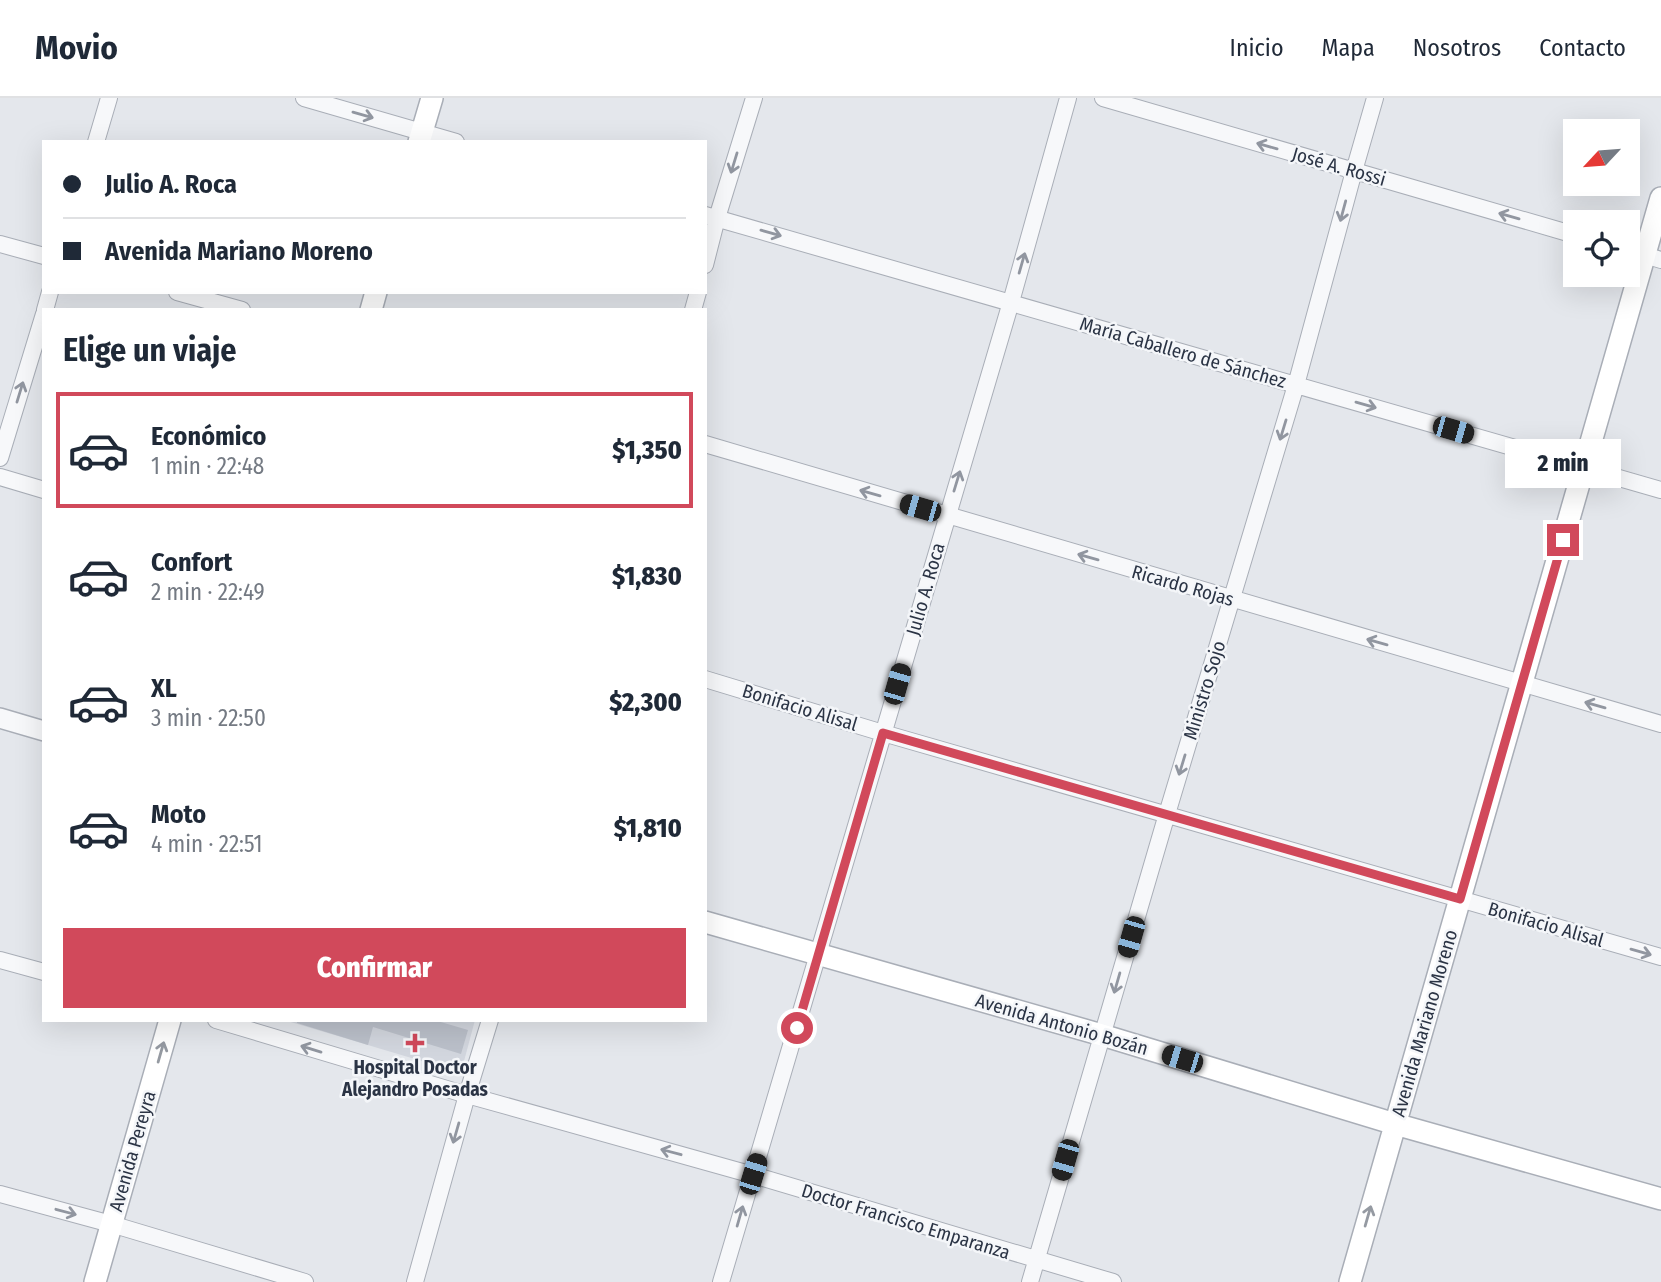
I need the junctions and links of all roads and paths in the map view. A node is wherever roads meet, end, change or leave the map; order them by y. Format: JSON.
{"nodes":[{"id":1,"x":109,"y":98,"type":"edge"},
{"id":2,"x":304,"y":98,"type":"edge"},
{"id":3,"x":432,"y":98,"type":"edge"},
{"id":4,"x":754,"y":98,"type":"edge"},
{"id":5,"x":1068,"y":98,"type":"edge"},
{"id":6,"x":1103,"y":98,"type":"edge"},
{"id":7,"x":1375,"y":98,"type":"edge"},
{"id":8,"x":421,"y":137,"type":"edge"},
{"id":9,"x":97,"y":140,"type":"edge"},
{"id":10,"x":442,"y":140,"type":"edge"},
{"id":11,"x":1354,"y":171,"type":"junction"},
{"id":12,"x":1661,"y":198,"type":"edge"},
{"id":13,"x":711,"y":216,"type":"edge"},
{"id":14,"x":1563,"y":232,"type":"edge"},
{"id":15,"x":0,"y":244,"type":"edge"},
{"id":16,"x":707,"y":249,"type":"edge"},
{"id":17,"x":42,"y":255,"type":"edge"},
{"id":18,"x":1644,"y":255,"type":"edge"},
{"id":19,"x":184,"y":294,"type":"edge"},
{"id":20,"x":1011,"y":302,"type":"junction"},
{"id":21,"x":235,"y":308,"type":"edge"},
{"id":22,"x":42,"y":319,"type":"edge"},
{"id":23,"x":1296,"y":385,"type":"junction"},
{"id":24,"x":707,"y":445,"type":"edge"},
{"id":25,"x":0,"y":457,"type":"edge"},
{"id":26,"x":1584,"y":468,"type":"junction"},
{"id":27,"x":0,"y":477,"type":"edge"},
{"id":28,"x":42,"y":489,"type":"edge"},
{"id":29,"x":1661,"y":490,"type":"edge"},
{"id":30,"x":947,"y":516,"type":"junction"},
{"id":31,"x":1231,"y":599,"type":"junction"},
{"id":32,"x":707,"y":680,"type":"edge"},
{"id":33,"x":1521,"y":684,"type":"junction"},
{"id":34,"x":0,"y":718,"type":"edge"},
{"id":35,"x":1661,"y":724,"type":"edge"},
{"id":36,"x":42,"y":731,"type":"edge"},
{"id":37,"x":883,"y":733,"type":"junction"},
{"id":38,"x":1167,"y":814,"type":"junction"},
{"id":39,"x":1460,"y":899,"type":"junction"},
{"id":40,"x":707,"y":923,"type":"edge"},
{"id":41,"x":819,"y":954,"type":"junction"},
{"id":42,"x":1661,"y":957,"type":"edge"},
{"id":43,"x":0,"y":960,"type":"edge"},
{"id":44,"x":42,"y":971,"type":"edge"},
{"id":45,"x":169,"y":1022,"type":"edge"},
{"id":46,"x":223,"y":1022,"type":"edge"},
{"id":47,"x":489,"y":1022,"type":"edge"},
{"id":48,"x":1102,"y":1035,"type":"junction"},
{"id":49,"x":467,"y":1096,"type":"junction"},
{"id":50,"x":1395,"y":1124,"type":"junction"},
{"id":51,"x":753,"y":1174,"type":"junction"},
{"id":52,"x":0,"y":1194,"type":"edge"},
{"id":53,"x":1661,"y":1199,"type":"edge"},
{"id":54,"x":111,"y":1224,"type":"junction"},
{"id":55,"x":1036,"y":1260,"type":"junction"},
{"id":56,"x":95,"y":1282,"type":"edge"},
{"id":57,"x":305,"y":1282,"type":"edge"},
{"id":58,"x":415,"y":1282,"type":"edge"},
{"id":59,"x":721,"y":1282,"type":"edge"},
{"id":60,"x":1030,"y":1282,"type":"edge"},
{"id":61,"x":1113,"y":1282,"type":"edge"},
{"id":62,"x":1350,"y":1282,"type":"edge"}],
"edges":[{"from":1,"to":9,"type":"street"},
{"from":2,"to":8,"type":"street","one_way":true},
{"from":3,"to":8,"type":"main road"},
{"from":4,"to":13,"type":"street","one_way":true},
{"from":20,"to":5,"type":"street","name":"Julio A. Roca","one_way":true},
{"from":11,"to":6,"type":"street","name":"José A. Rossi","one_way":true},
{"from":7,"to":11,"type":"street","name":"Ministro Sojo"},
{"from":8,"to":10,"type":"street"},
{"from":14,"to":11,"type":"street","name":"José A. Rossi","one_way":true},
{"from":11,"to":23,"type":"street","name":"Ministro Sojo","one_way":true},
{"from":12,"to":18,"type":"main road","name":"Avenida Mariano Moreno"},
{"from":13,"to":16,"type":"street"},
{"from":13,"to":20,"type":"street","name":"María Caballero de Sánchez","one_way":true},
{"from":15,"to":17,"type":"street"},
{"from":18,"to":26,"type":"main road","name":"Avenida Mariano Moreno"},
{"from":19,"to":21,"type":"street"},
{"from":20,"to":23,"type":"street","name":"María Caballero de Sánchez"},
{"from":30,"to":20,"type":"street","name":"Julio A. Roca","one_way":true},
{"from":25,"to":22,"type":"street","one_way":true},
{"from":23,"to":26,"type":"street","name":"María Caballero de Sánchez","one_way":true},
{"from":23,"to":31,"type":"street","name":"Ministro Sojo","one_way":true},
{"from":30,"to":24,"type":"street","name":"Ricardo Rojas","one_way":true},
{"from":26,"to":29,"type":"street","name":"María Caballero de Sánchez"},
{"from":26,"to":33,"type":"main road","name":"Avenida Mariano Moreno"},
{"from":27,"to":28,"type":"street"},
{"from":31,"to":30,"type":"street","name":"Ricardo Rojas","one_way":true},
{"from":30,"to":37,"type":"street","name":"Julio A. Roca"},
{"from":33,"to":31,"type":"street","name":"Ricardo Rojas","one_way":true},
{"from":31,"to":38,"type":"street","name":"Ministro Sojo","one_way":true},
{"from":32,"to":37,"type":"street","name":"Bonifacio Alisal"},
{"from":35,"to":33,"type":"street","name":"Ricardo Rojas","one_way":true},
{"from":33,"to":39,"type":"main road","name":"Avenida Mariano Moreno"},
{"from":34,"to":36,"type":"street"},
{"from":37,"to":38,"type":"street","name":"Bonifacio Alisal"},
{"from":37,"to":41,"type":"street","name":"Julio A. Roca"},
{"from":38,"to":39,"type":"street","name":"Bonifacio Alisal"},
{"from":38,"to":48,"type":"street","name":"Ministro Sojo","one_way":true},
{"from":39,"to":42,"type":"street","name":"Bonifacio Alisal","one_way":true},
{"from":39,"to":50,"type":"main road","name":"Avenida Mariano Moreno"},
{"from":40,"to":41,"type":"main road","name":"Avenida Antonio Bozán"},
{"from":41,"to":48,"type":"main road","name":"Avenida Antonio Bozán"},
{"from":41,"to":51,"type":"street","name":"Julio A. Roca"},
{"from":43,"to":44,"type":"street"},
{"from":54,"to":45,"type":"main road","name":"Avenida Pereyra","one_way":true},
{"from":49,"to":46,"type":"street","name":"Doctor Francisco Emparanza","one_way":true},
{"from":47,"to":49,"type":"street"},
{"from":48,"to":50,"type":"main road","name":"Avenida Antonio Bozán"},
{"from":48,"to":55,"type":"street","name":"Ministro Sojo"},
{"from":51,"to":49,"type":"street","name":"Doctor Francisco Emparanza","one_way":true},
{"from":49,"to":58,"type":"street","one_way":true},
{"from":50,"to":53,"type":"main road","name":"Avenida Antonio Bozán"},
{"from":62,"to":50,"type":"main road","name":"Avenida Mariano Moreno","one_way":true},
{"from":51,"to":55,"type":"street","name":"Doctor Francisco Emparanza"},
{"from":59,"to":51,"type":"street","name":"Julio A. Roca","one_way":true},
{"from":52,"to":54,"type":"street","one_way":true},
{"from":54,"to":56,"type":"main road","name":"Avenida Pereyra"},
{"from":54,"to":57,"type":"street"},
{"from":55,"to":60,"type":"street","name":"Ministro Sojo"},
{"from":55,"to":61,"type":"street","name":"Doctor Francisco Emparanza"}]}
